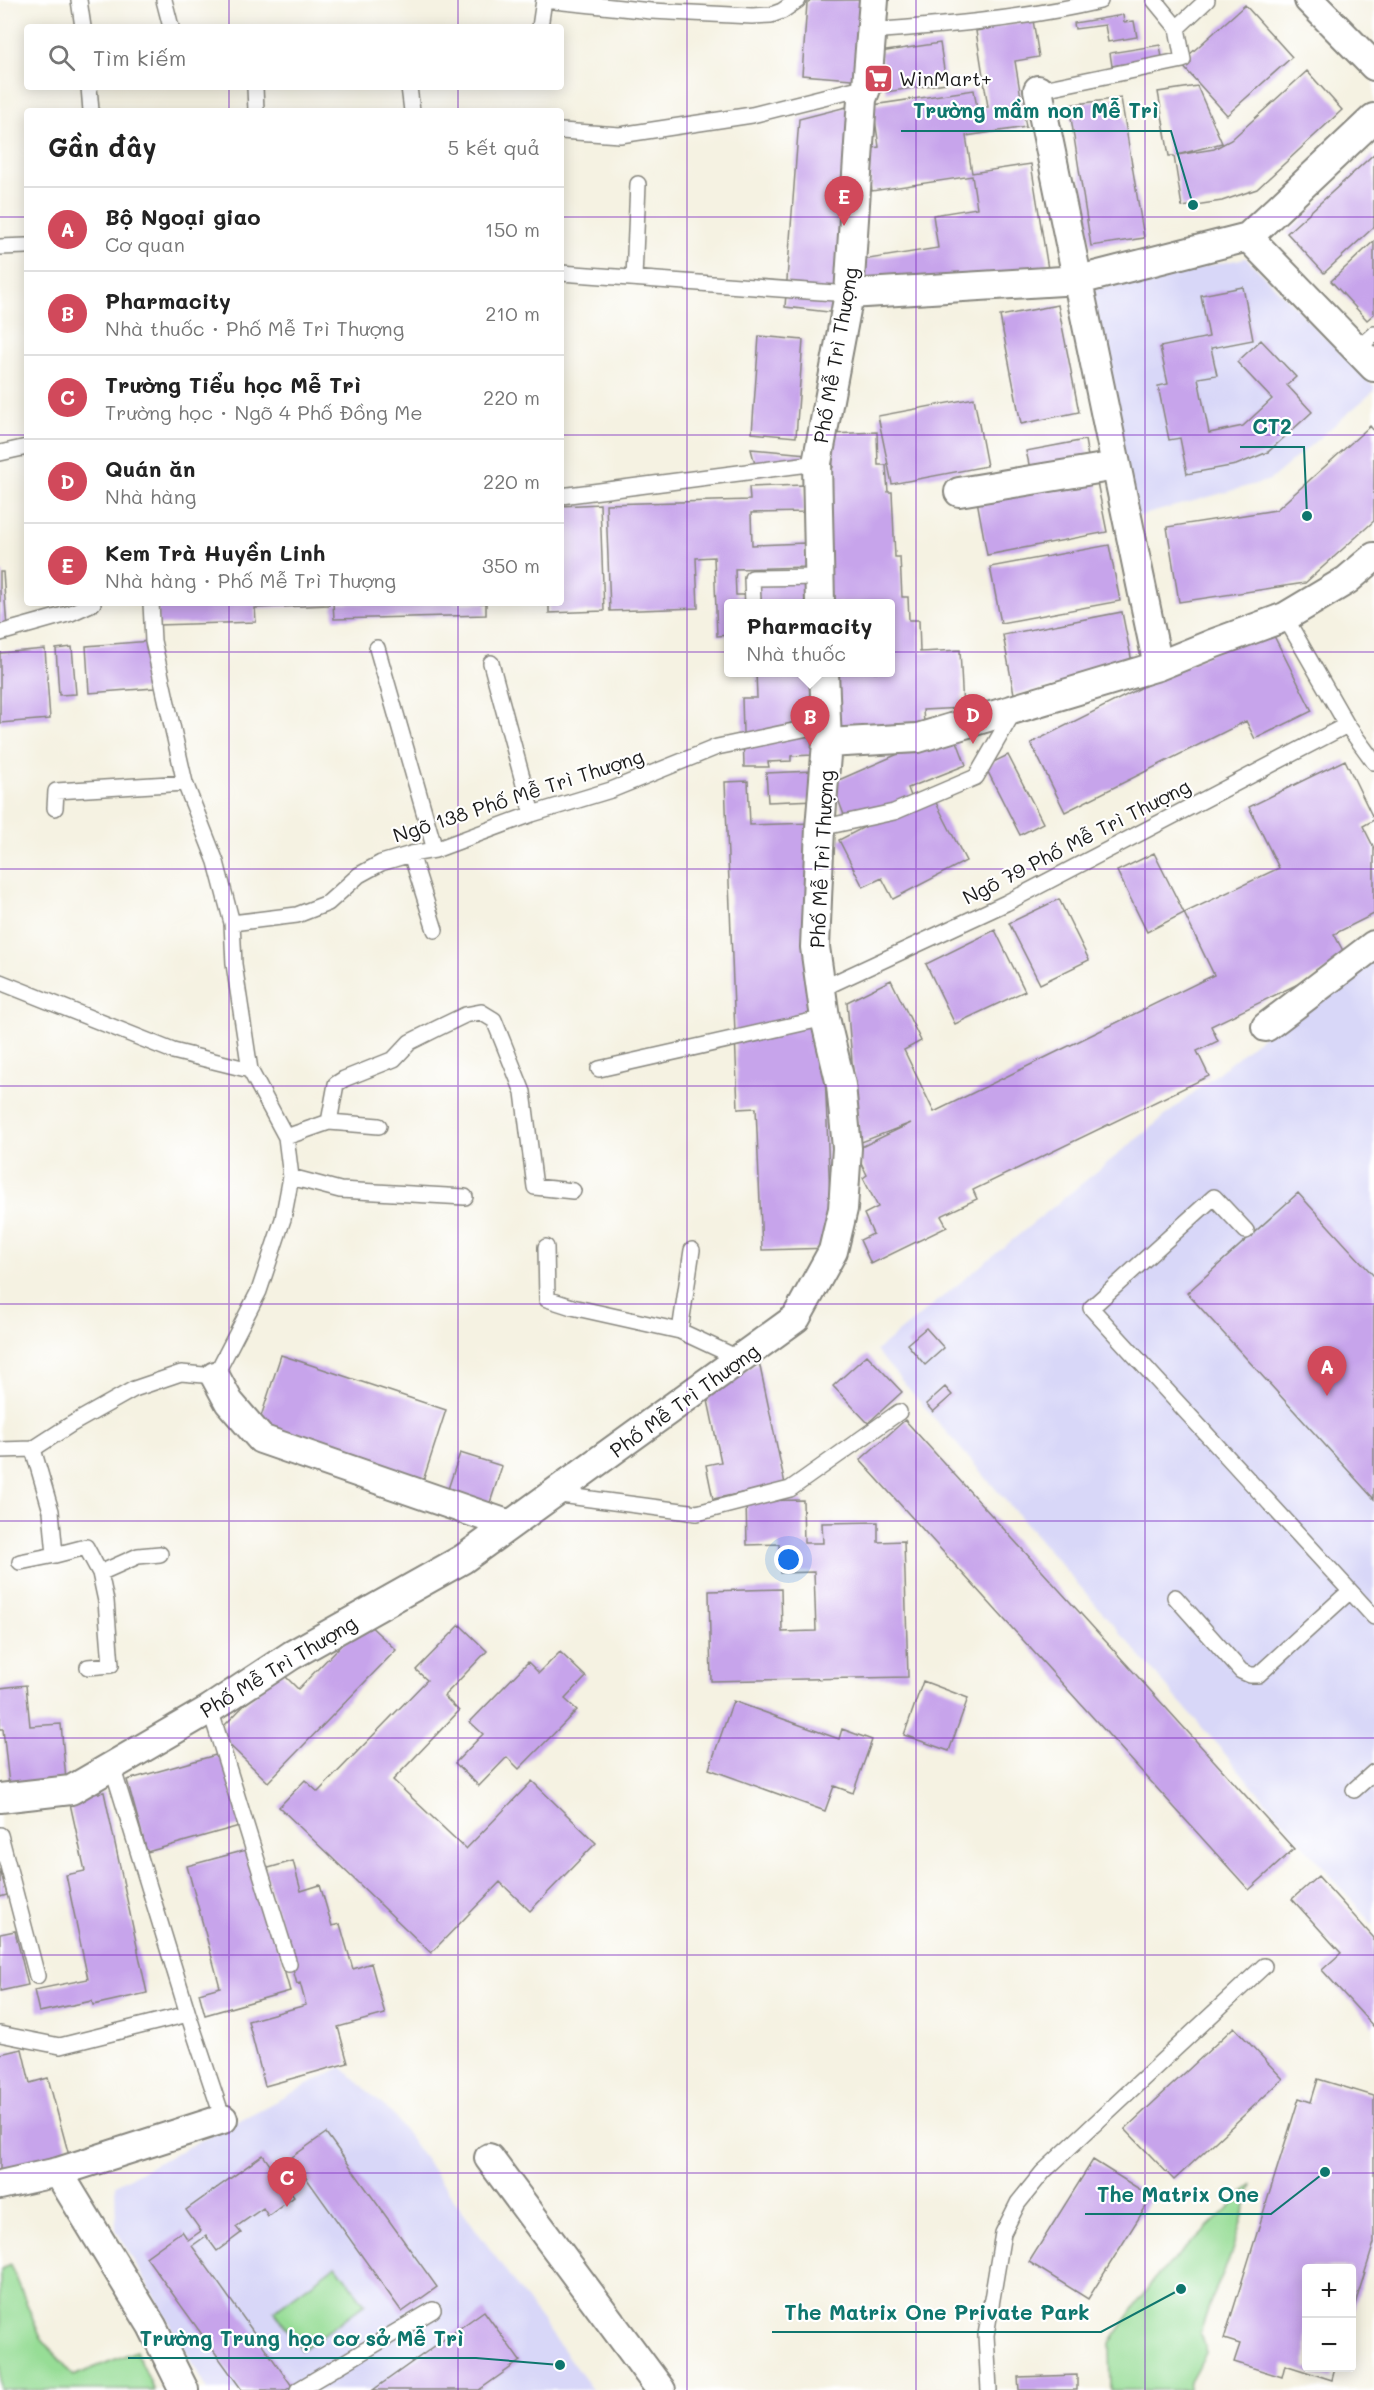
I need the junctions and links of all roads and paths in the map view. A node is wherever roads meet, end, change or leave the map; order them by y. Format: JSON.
{"nodes":[{"id":1,"x":79,"y":0,"type":"edge"},
{"id":2,"x":164,"y":0,"type":"edge"},
{"id":3,"x":798,"y":0,"type":"edge"},
{"id":4,"x":874,"y":0,"type":"edge"},
{"id":5,"x":1154,"y":0,"type":"edge"},
{"id":6,"x":1207,"y":0,"type":"edge"},
{"id":7,"x":1309,"y":0,"type":"edge"},
{"id":8,"x":1100,"y":1,"type":"edge"},
{"id":9,"x":83,"y":24,"type":"edge"},
{"id":10,"x":170,"y":24,"type":"edge"},
{"id":11,"x":540,"y":24,"type":"edge"},
{"id":12,"x":1177,"y":28,"type":"junction"},
{"id":13,"x":871,"y":31,"type":"junction"},
{"id":14,"x":1374,"y":66,"type":"edge"},
{"id":15,"x":867,"y":86,"type":"junction"},
{"id":16,"x":89,"y":90,"type":"edge"},
{"id":17,"x":255,"y":90,"type":"edge"},
{"id":18,"x":409,"y":90,"type":"edge"},
{"id":19,"x":1038,"y":90,"type":"joint"},
{"id":20,"x":91,"y":108,"type":"edge"},
{"id":21,"x":256,"y":108,"type":"edge"},
{"id":22,"x":412,"y":108,"type":"edge"},
{"id":23,"x":1374,"y":118,"type":"edge"},
{"id":24,"x":564,"y":131,"type":"edge"},
{"id":25,"x":638,"y":184,"type":"dead end"},
{"id":26,"x":1248,"y":237,"type":"junction"},
{"id":27,"x":24,"y":246,"type":"edge"},
{"id":28,"x":0,"y":247,"type":"edge"},
{"id":29,"x":564,"y":273,"type":"edge"},
{"id":30,"x":634,"y":278,"type":"junction"},
{"id":31,"x":1079,"y":280,"type":"junction"},
{"id":32,"x":849,"y":294,"type":"junction"},
{"id":33,"x":1368,"y":350,"type":"edge"},
{"id":34,"x":24,"y":448,"type":"edge"},
{"id":35,"x":0,"y":453,"type":"edge"},
{"id":36,"x":817,"y":463,"type":"junction"},
{"id":37,"x":1116,"y":466,"type":"junction"},
{"id":38,"x":958,"y":492,"type":"dead end"},
{"id":39,"x":564,"y":496,"type":"edge"},
{"id":40,"x":1374,"y":557,"type":"edge"},
{"id":41,"x":819,"y":590,"type":"edge"},
{"id":42,"x":753,"y":599,"type":"edge"},
{"id":43,"x":86,"y":606,"type":"edge"},
{"id":44,"x":151,"y":606,"type":"edge"},
{"id":45,"x":1285,"y":617,"type":"junction"},
{"id":46,"x":0,"y":633,"type":"edge"},
{"id":47,"x":377,"y":648,"type":"dead end"},
{"id":48,"x":491,"y":663,"type":"dead end"},
{"id":49,"x":1158,"y":666,"type":"junction"},
{"id":50,"x":824,"y":677,"type":"edge"},
{"id":51,"x":1014,"y":711,"type":"junction"},
{"id":52,"x":1347,"y":725,"type":"junction"},
{"id":53,"x":827,"y":734,"type":"junction"},
{"id":54,"x":1374,"y":762,"type":"edge"},
{"id":55,"x":185,"y":783,"type":"junction"},
{"id":56,"x":55,"y":808,"type":"dead end"},
{"id":57,"x":532,"y":814,"type":"junction"},
{"id":58,"x":820,"y":828,"type":"junction"},
{"id":59,"x":435,"y":850,"type":"junction"},
{"id":60,"x":411,"y":854,"type":"junction"},
{"id":61,"x":232,"y":923,"type":"junction"},
{"id":62,"x":435,"y":930,"type":"dead end"},
{"id":63,"x":1374,"y":945,"type":"edge"},
{"id":64,"x":0,"y":982,"type":"edge"},
{"id":65,"x":821,"y":989,"type":"junction"},
{"id":66,"x":825,"y":1018,"type":"junction"},
{"id":67,"x":1266,"y":1027,"type":"dead end"},
{"id":68,"x":599,"y":1069,"type":"dead end"},
{"id":69,"x":250,"y":1070,"type":"junction"},
{"id":70,"x":330,"y":1122,"type":"junction"},
{"id":71,"x":379,"y":1126,"type":"dead end"},
{"id":72,"x":286,"y":1137,"type":"junction"},
{"id":73,"x":291,"y":1177,"type":"junction"},
{"id":74,"x":573,"y":1191,"type":"dead end"},
{"id":75,"x":465,"y":1197,"type":"dead end"},
{"id":76,"x":1246,"y":1231,"type":"dead end"},
{"id":77,"x":546,"y":1247,"type":"dead end"},
{"id":78,"x":692,"y":1250,"type":"dead end"},
{"id":79,"x":681,"y":1331,"type":"junction"},
{"id":80,"x":740,"y":1359,"type":"junction"},
{"id":81,"x":215,"y":1376,"type":"junction"},
{"id":82,"x":899,"y":1412,"type":"dead end"},
{"id":83,"x":33,"y":1449,"type":"junction"},
{"id":84,"x":0,"y":1450,"type":"edge"},
{"id":85,"x":553,"y":1494,"type":"junction"},
{"id":86,"x":510,"y":1525,"type":"junction"},
{"id":87,"x":160,"y":1554,"type":"dead end"},
{"id":88,"x":55,"y":1555,"type":"junction"},
{"id":89,"x":20,"y":1562,"type":"dead end"},
{"id":90,"x":100,"y":1573,"type":"junction"},
{"id":91,"x":1350,"y":1591,"type":"junction"},
{"id":92,"x":1175,"y":1597,"type":"dead end"},
{"id":93,"x":1374,"y":1617,"type":"edge"},
{"id":94,"x":88,"y":1667,"type":"dead end"},
{"id":95,"x":210,"y":1709,"type":"junction"},
{"id":96,"x":112,"y":1766,"type":"junction"},
{"id":97,"x":1374,"y":1772,"type":"edge"},
{"id":98,"x":1354,"y":1790,"type":"dead end"},
{"id":99,"x":0,"y":1797,"type":"edge"},
{"id":100,"x":0,"y":1834,"type":"edge"},
{"id":101,"x":289,"y":1964,"type":"dead end"},
{"id":102,"x":1264,"y":1966,"type":"dead end"},
{"id":103,"x":37,"y":1976,"type":"dead end"},
{"id":104,"x":188,"y":2014,"type":"junction"},
{"id":105,"x":0,"y":2034,"type":"edge"},
{"id":106,"x":223,"y":2119,"type":"joint"},
{"id":107,"x":489,"y":2158,"type":"dead end"},
{"id":108,"x":58,"y":2172,"type":"junction"},
{"id":109,"x":0,"y":2186,"type":"edge"},
{"id":110,"x":433,"y":2310,"type":"dead end"},
{"id":111,"x":184,"y":2390,"type":"edge"},
{"id":112,"x":298,"y":2390,"type":"edge"},
{"id":113,"x":661,"y":2390,"type":"edge"},
{"id":114,"x":989,"y":2390,"type":"edge"}],
"edges":[{"from":1,"to":9,"type":"lane"},
{"from":2,"to":10,"type":"lane"},
{"from":3,"to":11,"type":"lane"},
{"from":4,"to":13,"type":"street","name":"Phố Mễ Trì Thượng"},
{"from":5,"to":12,"type":"lane"},
{"from":6,"to":12,"type":"lane"},
{"from":7,"to":14,"type":"street"},
{"from":8,"to":13,"type":"lane"},
{"from":12,"to":19,"type":"lane"},
{"from":13,"to":15,"type":"street","name":"Phố Mễ Trì Thượng"},
{"from":15,"to":24,"type":"lane"},
{"from":15,"to":32,"type":"street","name":"Phố Mễ Trì Thượng"},
{"from":16,"to":20,"type":"lane"},
{"from":17,"to":21,"type":"lane"},
{"from":18,"to":22,"type":"lane"},
{"from":19,"to":31,"type":"street"},
{"from":23,"to":26,"type":"street"},
{"from":25,"to":30,"type":"lane"},
{"from":26,"to":31,"type":"street"},
{"from":26,"to":33,"type":"street"},
{"from":27,"to":28,"type":"lane"},
{"from":29,"to":30,"type":"lane"},
{"from":30,"to":32,"type":"lane"},
{"from":31,"to":32,"type":"street"},
{"from":31,"to":37,"type":"street"},
{"from":32,"to":36,"type":"street","name":"Phố Mễ Trì Thượng"},
{"from":34,"to":35,"type":"lane"},
{"from":36,"to":39,"type":"lane"},
{"from":36,"to":41,"type":"street","name":"Phố Mễ Trì Thượng"},
{"from":37,"to":38,"type":"street"},
{"from":37,"to":49,"type":"street"},
{"from":40,"to":45,"type":"street"},
{"from":41,"to":42,"type":"lane"},
{"from":43,"to":46,"type":"lane"},
{"from":44,"to":55,"type":"lane"},
{"from":45,"to":49,"type":"street"},
{"from":45,"to":52,"type":"lane"},
{"from":47,"to":59,"type":"lane"},
{"from":48,"to":57,"type":"lane"},
{"from":49,"to":51,"type":"street"},
{"from":50,"to":53,"type":"street","name":"Phố Mễ Trì Thượng"},
{"from":51,"to":53,"type":"street"},
{"from":51,"to":58,"type":"lane"},
{"from":52,"to":54,"type":"lane"},
{"from":52,"to":65,"type":"lane","name":"Ngõ 79 Phố Mễ Trì Thượng"},
{"from":53,"to":57,"type":"lane","name":"Ngõ 138 Phố Mễ Trì Thượng"},
{"from":53,"to":58,"type":"street","name":"Phố Mễ Trì Thượng"},
{"from":55,"to":56,"type":"lane"},
{"from":55,"to":61,"type":"lane"},
{"from":57,"to":59,"type":"lane","name":"Ngõ 138 Phố Mễ Trì Thượng"},
{"from":58,"to":65,"type":"street","name":"Phố Mễ Trì Thượng"},
{"from":59,"to":60,"type":"lane","name":"Ngõ 138 Phố Mễ Trì Thượng"},
{"from":60,"to":61,"type":"lane","name":"Ngõ 138 Phố Mễ Trì Thượng"},
{"from":60,"to":62,"type":"lane"},
{"from":61,"to":69,"type":"lane"},
{"from":63,"to":67,"type":"street"},
{"from":64,"to":69,"type":"lane"},
{"from":65,"to":66,"type":"street","name":"Phố Mễ Trì Thượng"},
{"from":66,"to":68,"type":"lane"},
{"from":66,"to":80,"type":"street","name":"Phố Mễ Trì Thượng"},
{"from":69,"to":72,"type":"lane"},
{"from":70,"to":71,"type":"lane"},
{"from":70,"to":72,"type":"lane"},
{"from":70,"to":74,"type":"lane"},
{"from":72,"to":73,"type":"lane"},
{"from":73,"to":75,"type":"lane"},
{"from":73,"to":81,"type":"lane"},
{"from":76,"to":91,"type":"lane"},
{"from":77,"to":79,"type":"lane"},
{"from":78,"to":79,"type":"lane"},
{"from":79,"to":80,"type":"lane"},
{"from":80,"to":85,"type":"street","name":"Phố Mễ Trì Thượng"},
{"from":81,"to":83,"type":"lane"},
{"from":81,"to":86,"type":"street"},
{"from":82,"to":85,"type":"lane"},
{"from":83,"to":84,"type":"lane"},
{"from":83,"to":88,"type":"lane"},
{"from":85,"to":86,"type":"street","name":"Phố Mễ Trì Thượng"},
{"from":86,"to":95,"type":"street","name":"Phố Mễ Trì Thượng"},
{"from":87,"to":90,"type":"lane"},
{"from":88,"to":89,"type":"lane"},
{"from":88,"to":90,"type":"lane"},
{"from":90,"to":94,"type":"lane"},
{"from":91,"to":92,"type":"lane"},
{"from":91,"to":93,"type":"lane"},
{"from":95,"to":96,"type":"street","name":"Phố Mễ Trì Thượng"},
{"from":95,"to":101,"type":"lane"},
{"from":96,"to":99,"type":"street","name":"Phố Mễ Trì Thượng"},
{"from":96,"to":104,"type":"lane"},
{"from":97,"to":98,"type":"lane"},
{"from":100,"to":103,"type":"lane"},
{"from":102,"to":114,"type":"lane"},
{"from":104,"to":105,"type":"lane"},
{"from":104,"to":106,"type":"lane"},
{"from":106,"to":108,"type":"street"},
{"from":107,"to":113,"type":"street"},
{"from":108,"to":109,"type":"street"},
{"from":108,"to":111,"type":"street"},
{"from":110,"to":112,"type":"lane"}]}
